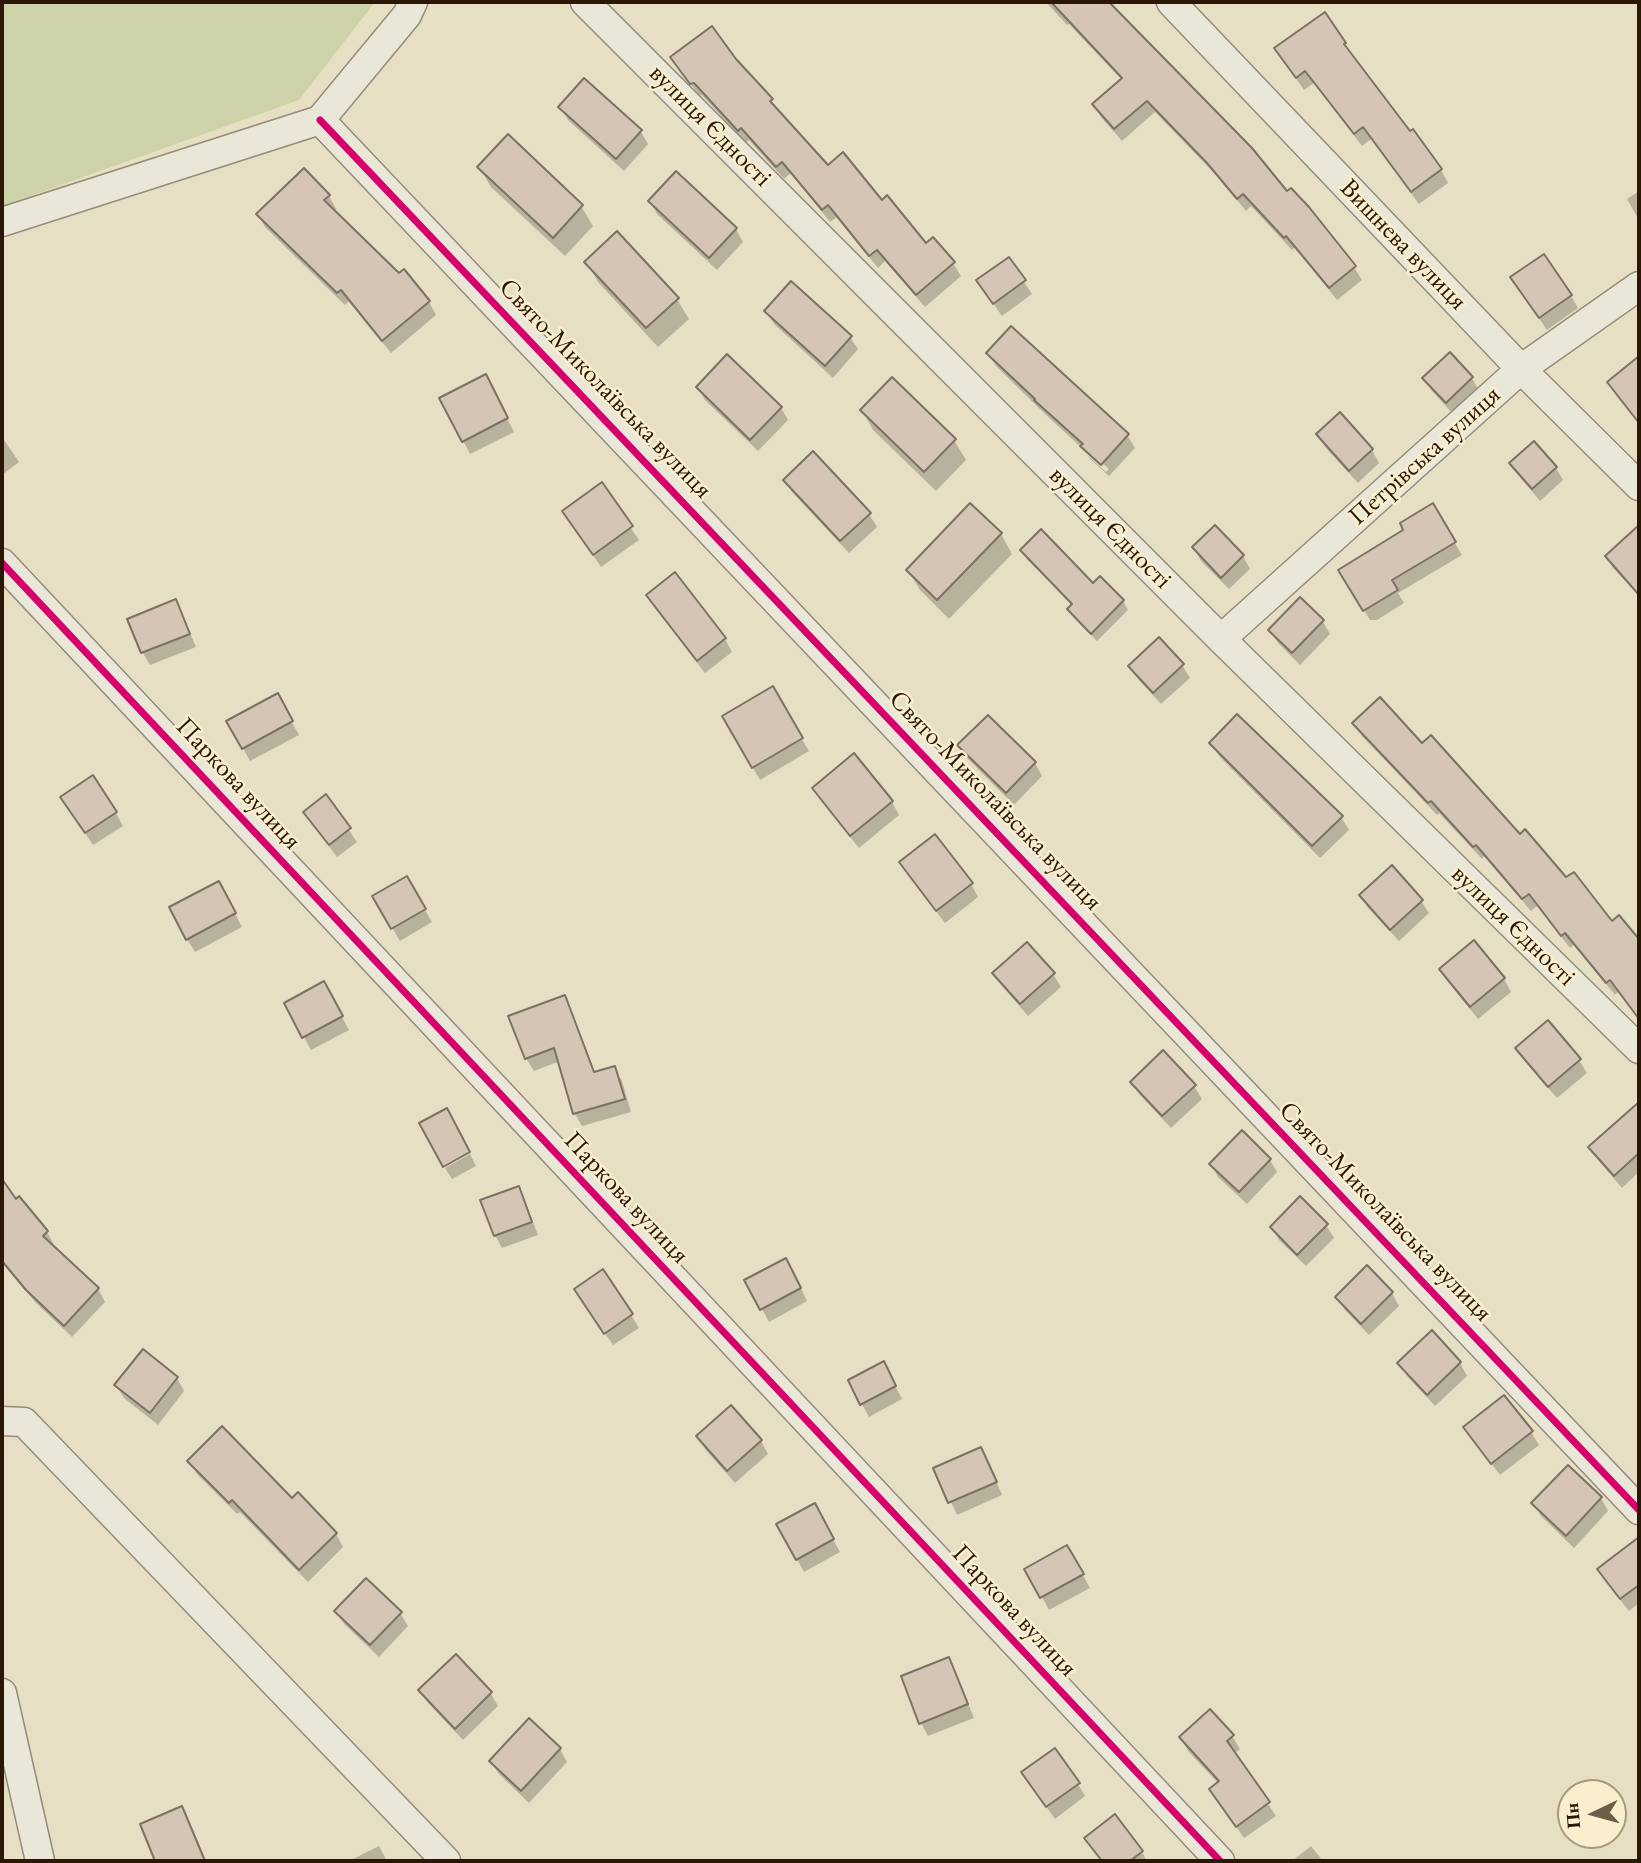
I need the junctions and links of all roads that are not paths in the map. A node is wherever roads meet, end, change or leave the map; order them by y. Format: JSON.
{"nodes":[{"id":1,"x":414,"y":2,"type":"edge"},
{"id":2,"x":585,"y":2,"type":"edge"},
{"id":3,"x":1171,"y":2,"type":"edge"},
{"id":4,"x":320,"y":120,"type":"junction"},
{"id":5,"x":2,"y":222,"type":"edge"},
{"id":6,"x":1639,"y":286,"type":"edge"},
{"id":7,"x":1521,"y":369,"type":"junction"},
{"id":8,"x":1639,"y":486,"type":"edge"},
{"id":9,"x":2,"y":563,"type":"edge"},
{"id":10,"x":1220,"y":639,"type":"junction"},
{"id":11,"x":1639,"y":1049,"type":"edge"},
{"id":12,"x":2,"y":1421,"type":"edge"},
{"id":13,"x":1639,"y":1510,"type":"edge"},
{"id":14,"x":2,"y":1693,"type":"edge"},
{"id":15,"x":40,"y":1861,"type":"edge"},
{"id":16,"x":446,"y":1861,"type":"edge"},
{"id":17,"x":1220,"y":1861,"type":"edge"}],
"edges":[{"from":1,"to":4,"type":"street"},
{"from":2,"to":10,"type":"street","name":"вулиця Єдності"},
{"from":3,"to":7,"type":"street","name":"Вишнева вулиця"},
{"from":4,"to":5,"type":"street"},
{"from":4,"to":13,"type":"street","name":"Свято-Миколаївська вулиця"},
{"from":6,"to":7,"type":"street","name":"Петрівська вулиця"},
{"from":7,"to":8,"type":"street","name":"Вишнева вулиця"},
{"from":7,"to":10,"type":"street","name":"Петрівська вулиця"},
{"from":9,"to":17,"type":"street","name":"Паркова вулиця"},
{"from":10,"to":11,"type":"street","name":"вулиця Єдності"},
{"from":12,"to":16,"type":"street"},
{"from":14,"to":15,"type":"street"}]}
